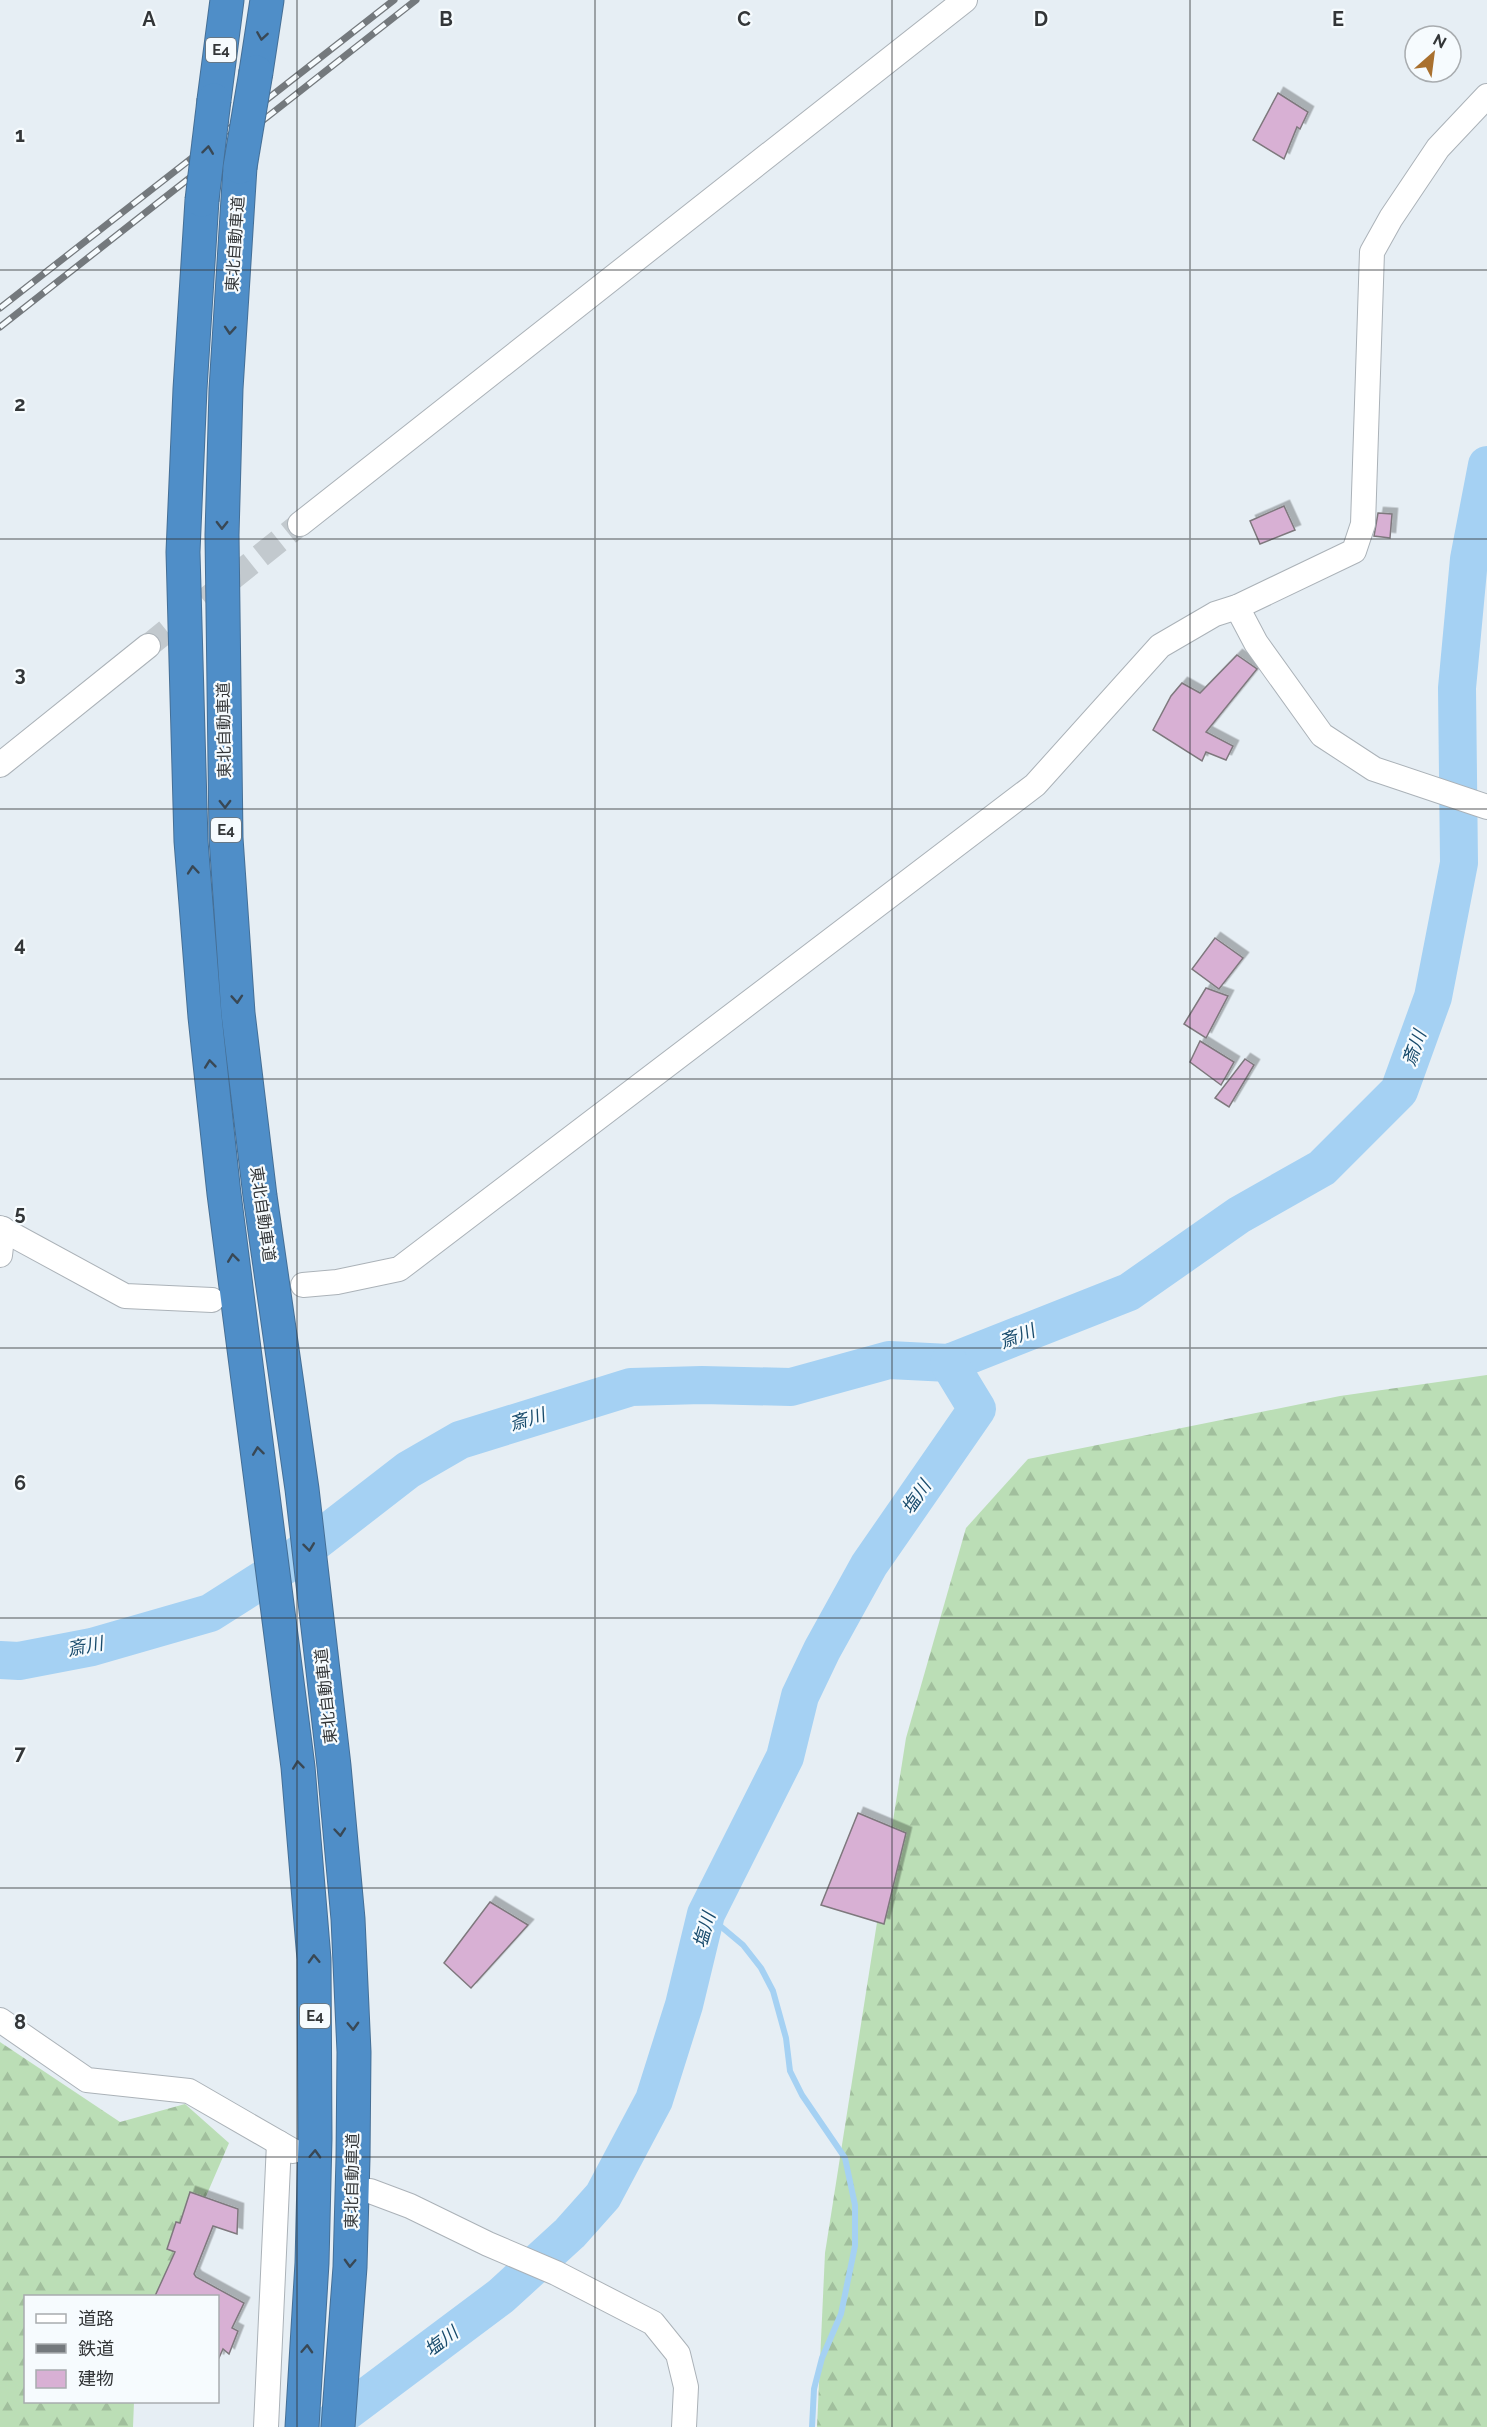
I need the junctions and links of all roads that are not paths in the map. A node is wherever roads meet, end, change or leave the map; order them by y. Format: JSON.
{"nodes":[{"id":1,"x":227,"y":0,"type":"edge"},
{"id":2,"x":267,"y":0,"type":"edge"},
{"id":3,"x":965,"y":0,"type":"edge"},
{"id":4,"x":1487,"y":96,"type":"edge"},
{"id":5,"x":300,"y":524,"type":"tunnel mouth"},
{"id":6,"x":1237,"y":607,"type":"junction"},
{"id":7,"x":148,"y":646,"type":"tunnel mouth"},
{"id":8,"x":0,"y":765,"type":"edge"},
{"id":9,"x":1487,"y":807,"type":"edge"},
{"id":10,"x":2,"y":1229,"type":"edge"},
{"id":11,"x":0,"y":1255,"type":"edge"},
{"id":12,"x":303,"y":1285,"type":"dead end"},
{"id":13,"x":212,"y":1300,"type":"dead end"},
{"id":14,"x":0,"y":2020,"type":"edge"},
{"id":15,"x":370,"y":2191,"type":"dead end"},
{"id":16,"x":303,"y":2417,"type":"edge"},
{"id":17,"x":266,"y":2427,"type":"edge"},
{"id":18,"x":338,"y":2427,"type":"edge"},
{"id":19,"x":684,"y":2427,"type":"edge"}],
"edges":[{"from":16,"to":1,"type":"highway","number":"E4","one_way":true,"bridge":true},
{"from":2,"to":18,"type":"highway","name":"東北自動車道","number":"E4","one_way":true,"bridge":true},
{"from":3,"to":5,"type":"street"},
{"from":4,"to":6,"type":"street"},
{"from":6,"to":9,"type":"street"},
{"from":6,"to":12,"type":"street"},
{"from":7,"to":8,"type":"street"},
{"from":10,"to":11,"type":"street"},
{"from":10,"to":13,"type":"street"},
{"from":14,"to":17,"type":"street"},
{"from":15,"to":19,"type":"street"}]}
